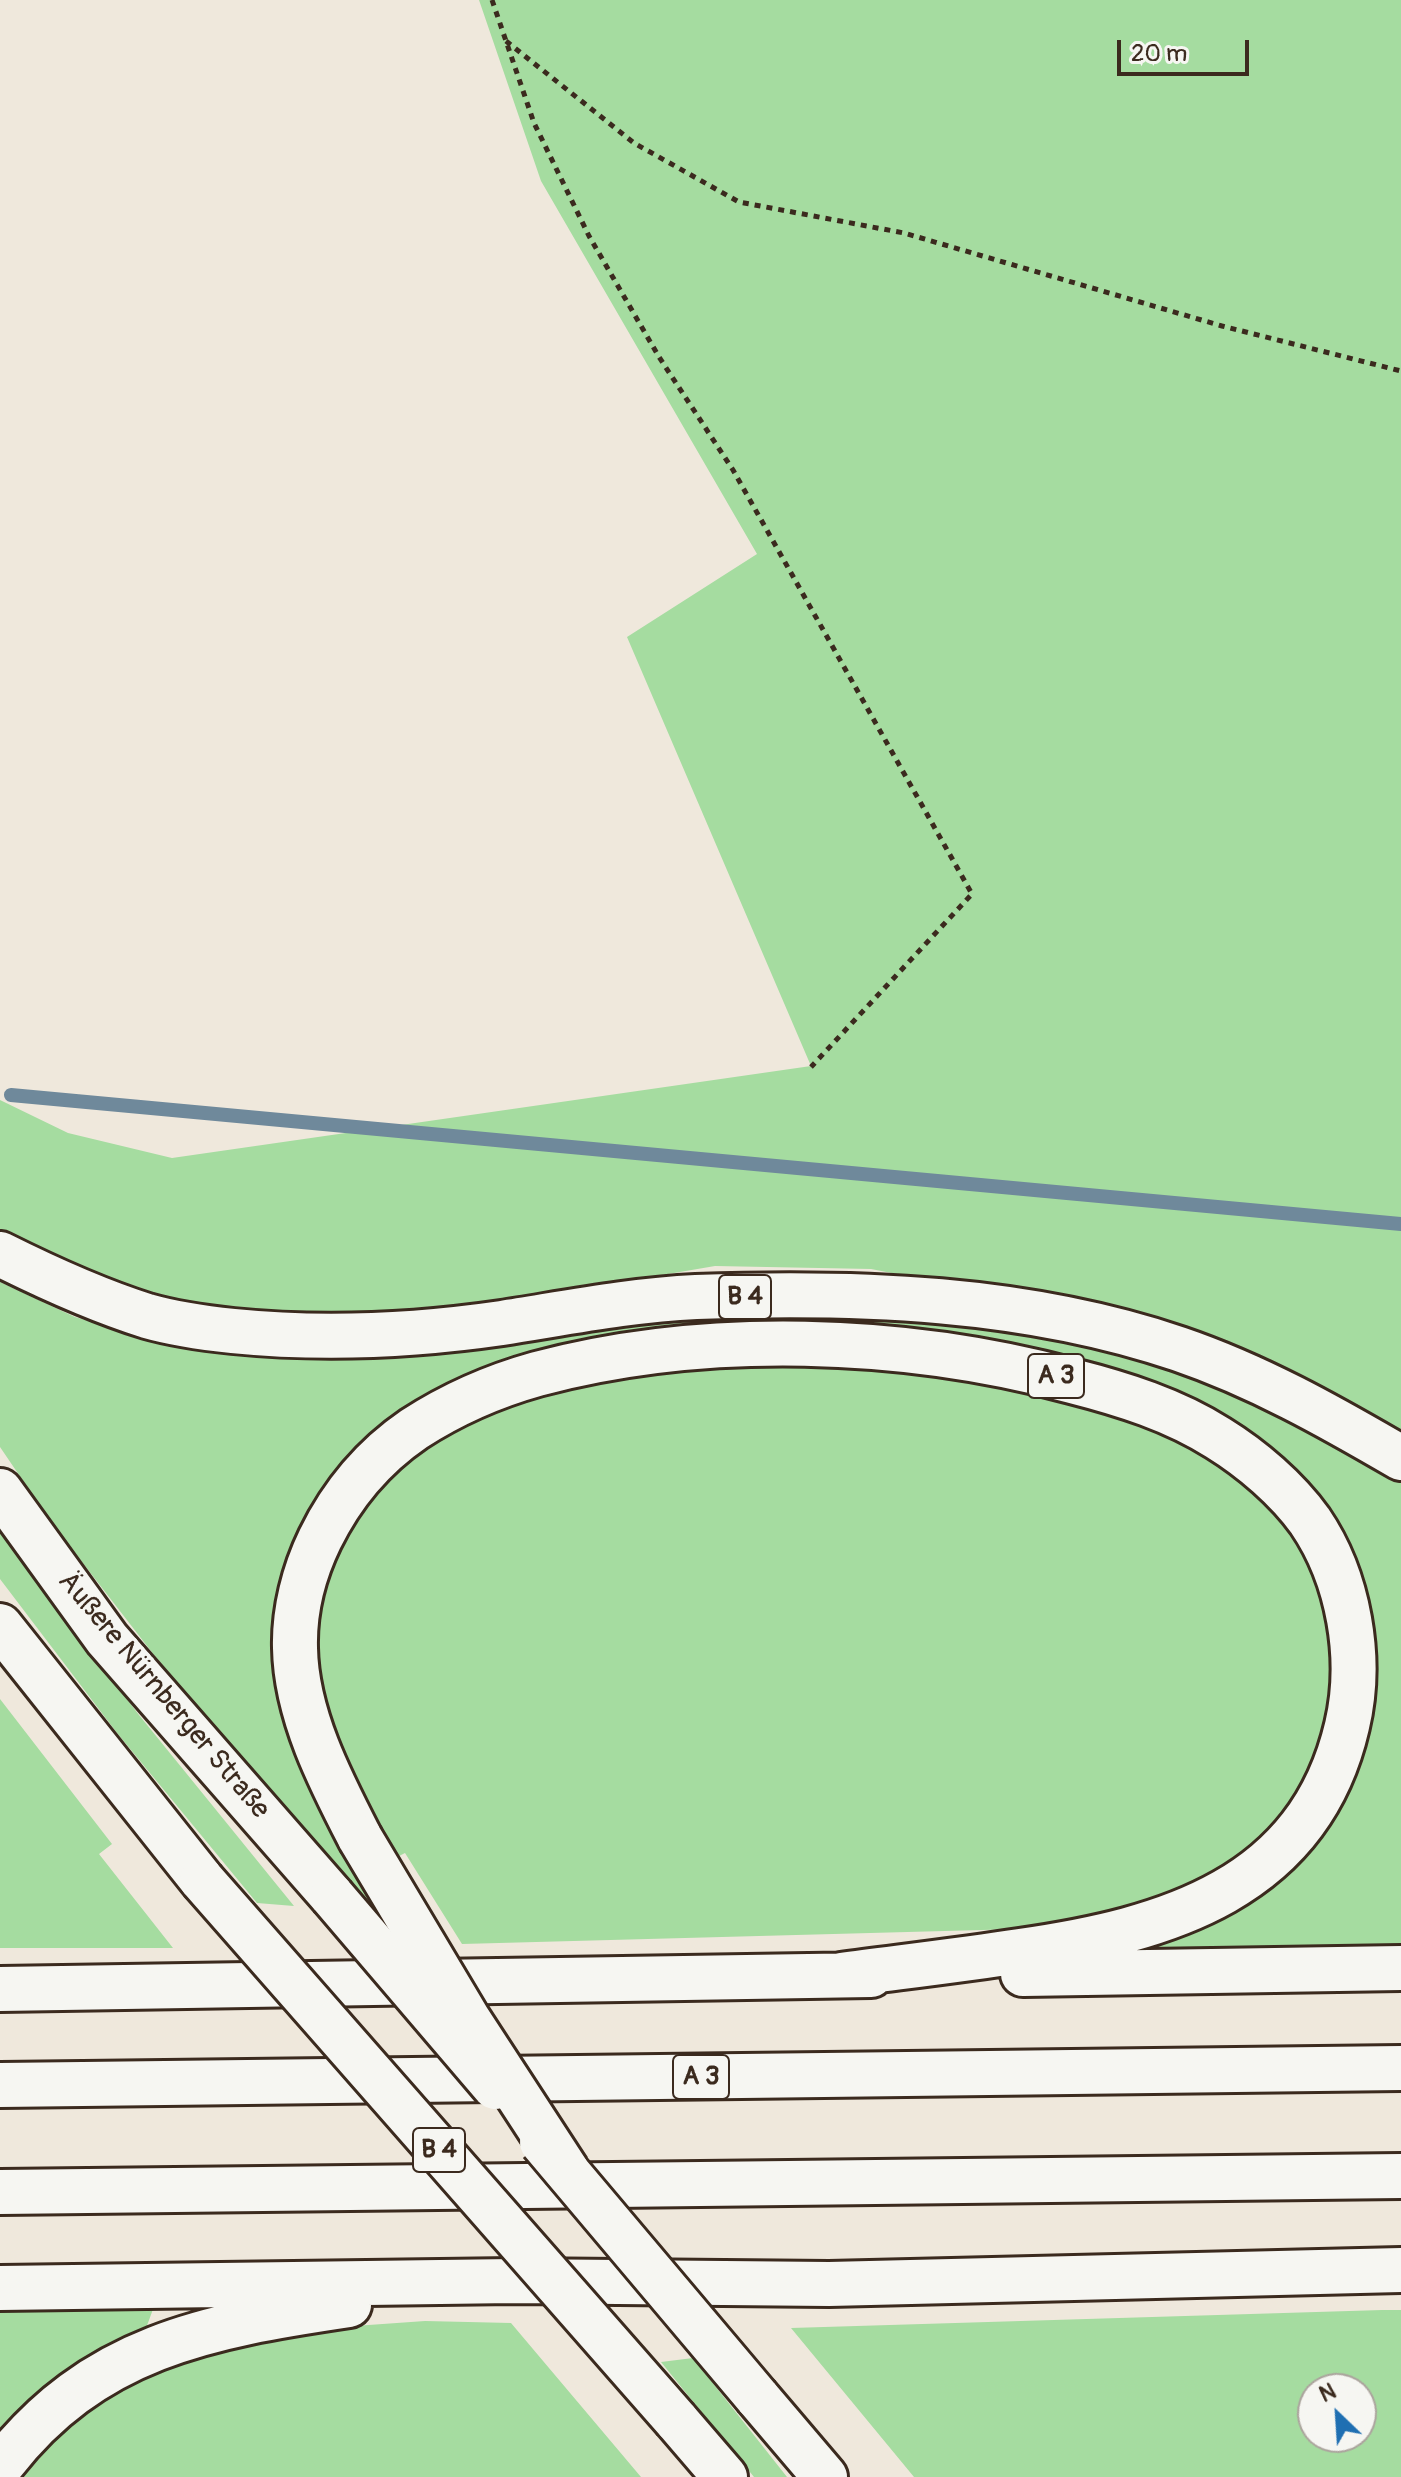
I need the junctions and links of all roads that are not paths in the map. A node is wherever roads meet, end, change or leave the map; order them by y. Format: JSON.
{"nodes":[{"id":1,"x":0,"y":1254,"type":"edge"},
{"id":2,"x":1401,"y":1458,"type":"edge"},
{"id":3,"x":0,"y":1491,"type":"edge"},
{"id":4,"x":0,"y":1626,"type":"edge"},
{"id":5,"x":1401,"y":1968,"type":"edge"},
{"id":6,"x":841,"y":1975,"type":"junction"},
{"id":7,"x":0,"y":1989,"type":"edge"},
{"id":8,"x":1401,"y":2068,"type":"edge"},
{"id":9,"x":0,"y":2085,"type":"edge"},
{"id":10,"x":567,"y":2171,"type":"junction"},
{"id":11,"x":1401,"y":2176,"type":"edge"},
{"id":12,"x":0,"y":2192,"type":"edge"},
{"id":13,"x":1401,"y":2273,"type":"edge"},
{"id":14,"x":513,"y":2281,"type":"junction"},
{"id":15,"x":0,"y":2288,"type":"edge"},
{"id":16,"x":0,"y":2467,"type":"edge"},
{"id":17,"x":725,"y":2477,"type":"edge"},
{"id":18,"x":825,"y":2477,"type":"edge"}],
"edges":[{"from":1,"to":2,"type":"highway","number":"B 4"},
{"from":3,"to":10,"type":"highway","name":"Äußere Nürnberger Straße","bridge":true},
{"from":4,"to":17,"type":"highway","number":"B 4","bridge":true},
{"from":5,"to":6,"type":"highway"},
{"from":6,"to":7,"type":"highway"},
{"from":6,"to":10,"type":"highway","number":"A 3","bridge":true},
{"from":8,"to":9,"type":"highway","number":"A 3"},
{"from":10,"to":18,"type":"highway","bridge":true},
{"from":11,"to":12,"type":"highway"},
{"from":13,"to":14,"type":"highway"},
{"from":14,"to":15,"type":"highway"},
{"from":14,"to":16,"type":"highway"}]}
